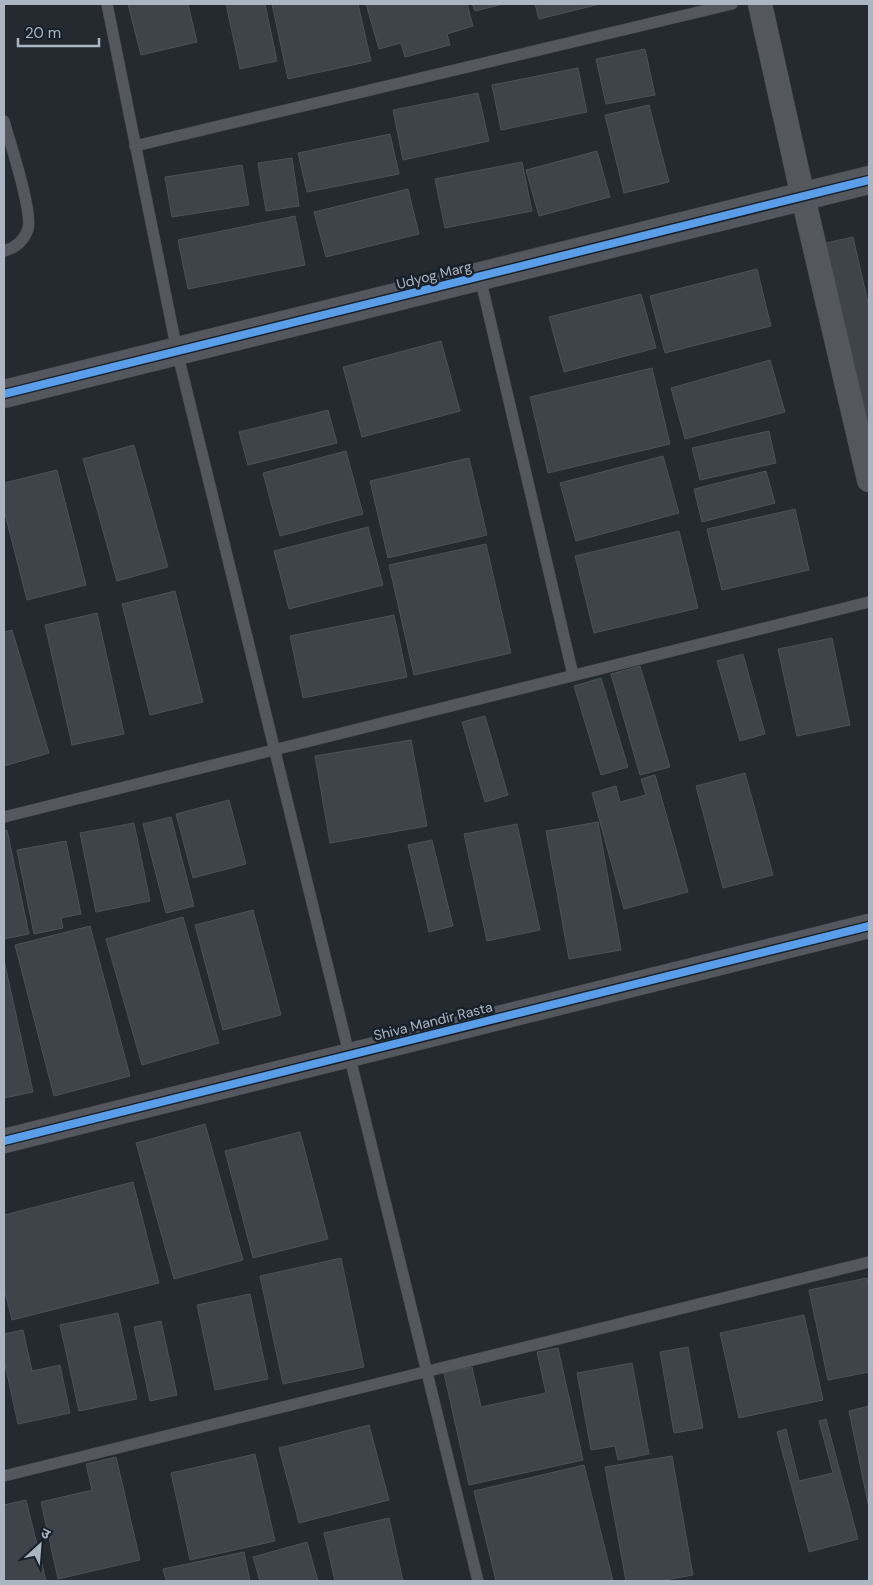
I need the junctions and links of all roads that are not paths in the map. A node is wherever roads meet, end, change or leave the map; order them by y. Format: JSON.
{"nodes":[{"id":1,"x":107,"y":4,"type":"edge"},
{"id":2,"x":732,"y":4,"type":"edge"},
{"id":3,"x":760,"y":4,"type":"edge"},
{"id":4,"x":4,"y":121,"type":"edge"},
{"id":5,"x":135,"y":146,"type":"junction"},
{"id":6,"x":869,"y":180,"type":"edge"},
{"id":7,"x":802,"y":197,"type":"junction"},
{"id":8,"x":4,"y":251,"type":"edge"},
{"id":9,"x":480,"y":277,"type":"junction"},
{"id":10,"x":177,"y":351,"type":"junction"},
{"id":11,"x":4,"y":394,"type":"edge"},
{"id":12,"x":869,"y":480,"type":"edge"},
{"id":13,"x":869,"y":602,"type":"edge"},
{"id":14,"x":573,"y":676,"type":"junction"},
{"id":15,"x":275,"y":750,"type":"junction"},
{"id":16,"x":4,"y":817,"type":"edge"},
{"id":17,"x":869,"y":926,"type":"edge"},
{"id":18,"x":349,"y":1055,"type":"junction"},
{"id":19,"x":4,"y":1141,"type":"edge"},
{"id":20,"x":869,"y":1262,"type":"edge"},
{"id":21,"x":427,"y":1372,"type":"junction"},
{"id":22,"x":4,"y":1476,"type":"edge"},
{"id":23,"x":478,"y":1581,"type":"edge"}],
"edges":[{"from":1,"to":5,"type":"lane"},
{"from":2,"to":5,"type":"lane"},
{"from":3,"to":7,"type":"street"},
{"from":4,"to":8,"type":"lane"},
{"from":5,"to":10,"type":"lane"},
{"from":6,"to":7,"type":"street","name":"Udyog Marg"},
{"from":7,"to":9,"type":"street","name":"Udyog Marg"},
{"from":7,"to":12,"type":"street"},
{"from":9,"to":10,"type":"street","name":"Udyog Marg"},
{"from":9,"to":14,"type":"lane"},
{"from":10,"to":11,"type":"street","name":"Udyog Marg"},
{"from":10,"to":15,"type":"lane"},
{"from":13,"to":14,"type":"lane"},
{"from":14,"to":15,"type":"lane"},
{"from":15,"to":16,"type":"lane"},
{"from":15,"to":18,"type":"lane"},
{"from":17,"to":18,"type":"street","name":"Shiva Mandir Rasta"},
{"from":18,"to":19,"type":"street","name":"Shiva Mandir Rasta"},
{"from":18,"to":21,"type":"lane"},
{"from":20,"to":21,"type":"lane"},
{"from":21,"to":22,"type":"lane"},
{"from":21,"to":23,"type":"lane"}]}
